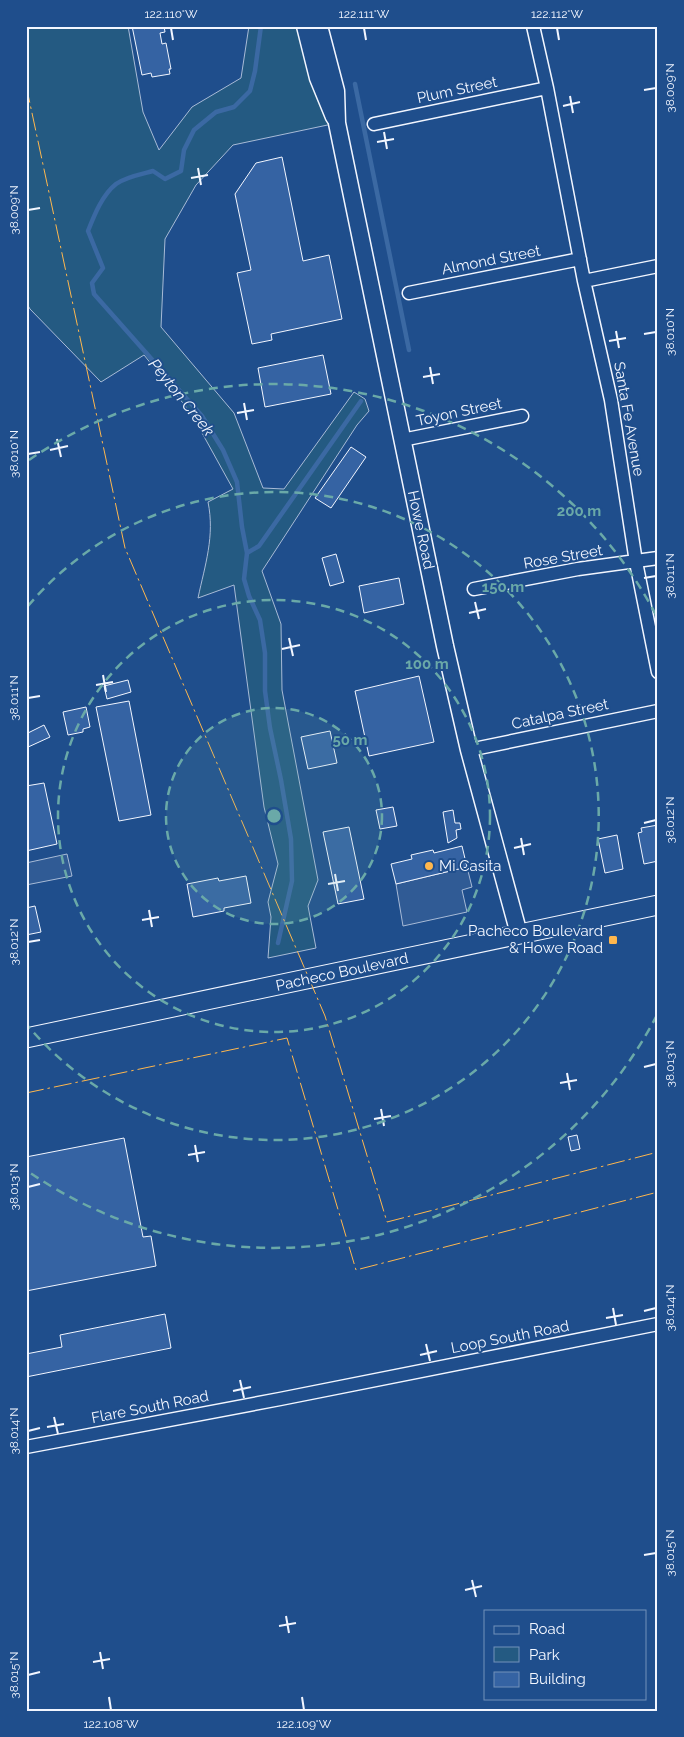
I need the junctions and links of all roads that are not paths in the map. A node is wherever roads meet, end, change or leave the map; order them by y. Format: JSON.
{"nodes":[{"id":1,"x":306,"y":26,"type":"edge"},
{"id":2,"x":319,"y":26,"type":"edge"},
{"id":3,"x":533,"y":26,"type":"edge"},
{"id":4,"x":547,"y":88,"type":"junction"},
{"id":5,"x":337,"y":123,"type":"junction"},
{"id":6,"x":374,"y":124,"type":"dead end"},
{"id":7,"x":580,"y":259,"type":"junction"},
{"id":8,"x":658,"y":266,"type":"edge"},
{"id":9,"x":584,"y":281,"type":"junction"},
{"id":10,"x":409,"y":293,"type":"dead end"},
{"id":11,"x":522,"y":416,"type":"dead end"},
{"id":12,"x":402,"y":440,"type":"junction"},
{"id":13,"x":658,"y":558,"type":"edge"},
{"id":14,"x":636,"y":562,"type":"junction"},
{"id":15,"x":474,"y":589,"type":"dead end"},
{"id":16,"x":658,"y":672,"type":"edge"},
{"id":17,"x":658,"y":711,"type":"edge"},
{"id":18,"x":469,"y":750,"type":"junction"},
{"id":19,"x":658,"y":905,"type":"edge"},
{"id":20,"x":518,"y":934,"type":"junction"},
{"id":21,"x":26,"y":1038,"type":"edge"},
{"id":22,"x":658,"y":1324,"type":"edge"},
{"id":23,"x":280,"y":1399,"type":"joint"},
{"id":24,"x":26,"y":1447,"type":"edge"}],
"edges":[{"from":1,"to":5,"type":"street","name":"Howe Road"},
{"from":2,"to":5,"type":"street","name":"Howe Road"},
{"from":3,"to":4,"type":"street","name":"Santa Fe Avenue"},
{"from":4,"to":6,"type":"street","name":"Plum Street"},
{"from":4,"to":7,"type":"street","name":"Santa Fe Avenue"},
{"from":5,"to":12,"type":"street","name":"Howe Road"},
{"from":7,"to":9,"type":"street","name":"Santa Fe Avenue"},
{"from":7,"to":10,"type":"street","name":"Almond Street"},
{"from":8,"to":9,"type":"street"},
{"from":9,"to":14,"type":"street","name":"Santa Fe Avenue"},
{"from":11,"to":12,"type":"street","name":"Toyon Street"},
{"from":12,"to":18,"type":"street","name":"Howe Road"},
{"from":13,"to":14,"type":"street","name":"Rose Street"},
{"from":14,"to":15,"type":"street","name":"Rose Street"},
{"from":14,"to":16,"type":"street","name":"Santa Fe Avenue"},
{"from":17,"to":18,"type":"street","name":"Catalpa Street"},
{"from":18,"to":20,"type":"street","name":"Howe Road"},
{"from":19,"to":20,"type":"main road","name":"Pacheco Boulevard"},
{"from":20,"to":21,"type":"main road","name":"Pacheco Boulevard"},
{"from":22,"to":23,"type":"street","name":"Loop South Road"},
{"from":23,"to":24,"type":"street","name":"Flare South Road"}]}
